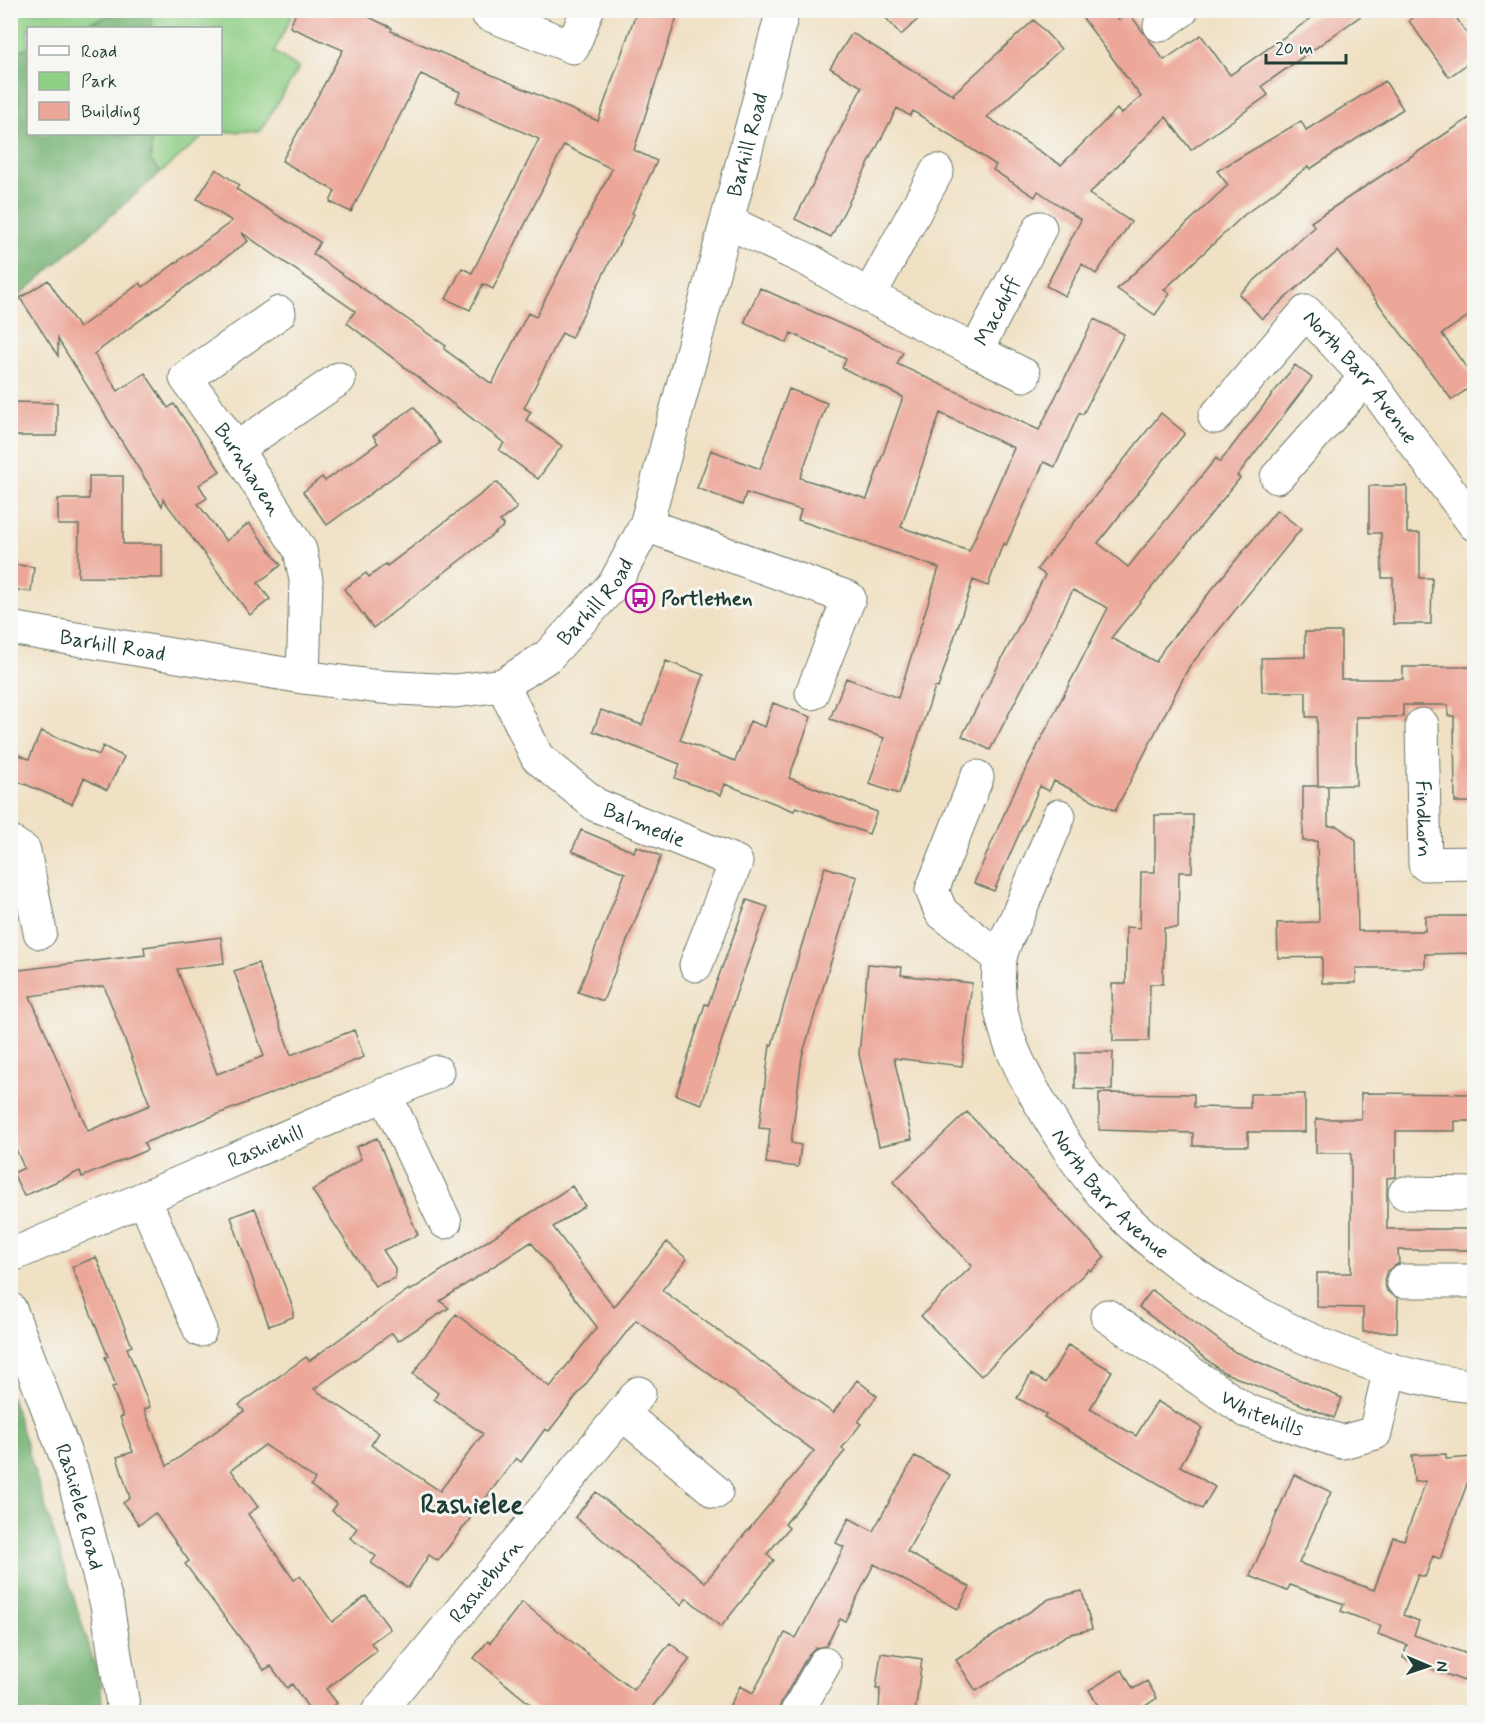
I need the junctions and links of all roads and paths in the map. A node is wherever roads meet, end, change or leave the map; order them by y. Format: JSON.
{"nodes":[{"id":1,"x":490,"y":10,"type":"edge"},
{"id":2,"x":587,"y":10,"type":"edge"},
{"id":3,"x":783,"y":10,"type":"edge"},
{"id":4,"x":937,"y":171,"type":"dead end"},
{"id":5,"x":728,"y":222,"type":"junction"},
{"id":6,"x":1040,"y":228,"type":"dead end"},
{"id":7,"x":869,"y":296,"type":"junction"},
{"id":8,"x":279,"y":313,"type":"dead end"},
{"id":9,"x":976,"y":351,"type":"junction"},
{"id":10,"x":1024,"y":375,"type":"dead end"},
{"id":11,"x":1366,"y":376,"type":"junction"},
{"id":12,"x":339,"y":380,"type":"dead end"},
{"id":13,"x":1215,"y":417,"type":"dead end"},
{"id":14,"x":236,"y":449,"type":"junction"},
{"id":15,"x":1277,"y":477,"type":"dead end"},
{"id":16,"x":1474,"y":524,"type":"edge"},
{"id":17,"x":646,"y":525,"type":"junction"},
{"id":18,"x":10,"y":628,"type":"edge"},
{"id":19,"x":303,"y":677,"type":"junction"},
{"id":20,"x":503,"y":685,"type":"junction"},
{"id":21,"x":812,"y":693,"type":"dead end"},
{"id":22,"x":1422,"y":725,"type":"dead end"},
{"id":23,"x":977,"y":777,"type":"dead end"},
{"id":24,"x":1059,"y":816,"type":"dead end"},
{"id":25,"x":10,"y":842,"type":"edge"},
{"id":26,"x":1474,"y":863,"type":"edge"},
{"id":27,"x":40,"y":932,"type":"dead end"},
{"id":28,"x":1000,"y":958,"type":"junction"},
{"id":29,"x":696,"y":965,"type":"dead end"},
{"id":30,"x":437,"y":1072,"type":"dead end"},
{"id":31,"x":385,"y":1094,"type":"junction"},
{"id":32,"x":1405,"y":1193,"type":"dead end"},
{"id":33,"x":1474,"y":1194,"type":"edge"},
{"id":34,"x":144,"y":1198,"type":"junction"},
{"id":35,"x":445,"y":1222,"type":"dead end"},
{"id":36,"x":10,"y":1256,"type":"edge"},
{"id":37,"x":1403,"y":1281,"type":"dead end"},
{"id":38,"x":1474,"y":1281,"type":"edge"},
{"id":39,"x":10,"y":1309,"type":"edge"},
{"id":40,"x":1107,"y":1316,"type":"dead end"},
{"id":41,"x":200,"y":1330,"type":"dead end"},
{"id":42,"x":1390,"y":1369,"type":"junction"},
{"id":43,"x":1474,"y":1386,"type":"edge"},
{"id":44,"x":717,"y":1492,"type":"dead end"},
{"id":45,"x":825,"y":1664,"type":"dead end"},
{"id":46,"x":124,"y":1713,"type":"edge"},
{"id":47,"x":378,"y":1713,"type":"edge"},
{"id":48,"x":797,"y":1713,"type":"edge"}],
"edges":[{"from":1,"to":2,"type":"street"},
{"from":3,"to":5,"type":"street","name":"Barhill Road"},
{"from":4,"to":7,"type":"street"},
{"from":5,"to":7,"type":"street","name":"Macduff"},
{"from":5,"to":17,"type":"street","name":"Barhill Road"},
{"from":6,"to":9,"type":"street","name":"Macduff"},
{"from":7,"to":9,"type":"street","name":"Macduff"},
{"from":8,"to":14,"type":"street","name":"Burnhaven"},
{"from":9,"to":10,"type":"street"},
{"from":11,"to":13,"type":"street","name":"North Barr Avenue"},
{"from":11,"to":15,"type":"street"},
{"from":11,"to":16,"type":"street","name":"North Barr Avenue"},
{"from":12,"to":14,"type":"street"},
{"from":14,"to":19,"type":"street","name":"Burnhaven"},
{"from":17,"to":20,"type":"street","name":"Barhill Road"},
{"from":17,"to":21,"type":"street"},
{"from":18,"to":19,"type":"street","name":"Barhill Road"},
{"from":19,"to":20,"type":"street","name":"Barhill Road"},
{"from":20,"to":29,"type":"street","name":"Balmedie"},
{"from":22,"to":26,"type":"street","name":"Findhorn"},
{"from":23,"to":28,"type":"street"},
{"from":24,"to":28,"type":"street","name":"North Barr Avenue"},
{"from":25,"to":27,"type":"street"},
{"from":28,"to":42,"type":"street","name":"North Barr Avenue"},
{"from":30,"to":31,"type":"street","name":"Rashiehill"},
{"from":31,"to":34,"type":"street","name":"Rashiehill"},
{"from":31,"to":35,"type":"street"},
{"from":32,"to":33,"type":"street"},
{"from":34,"to":36,"type":"street","name":"Rashiehill"},
{"from":34,"to":41,"type":"street"},
{"from":37,"to":38,"type":"street"},
{"from":39,"to":46,"type":"street","name":"Rashielee Road"},
{"from":40,"to":42,"type":"street","name":"Whitehills"},
{"from":42,"to":43,"type":"street","name":"North Barr Avenue"},
{"from":44,"to":47,"type":"street","name":"Rashieburn"},
{"from":45,"to":48,"type":"street"}]}
